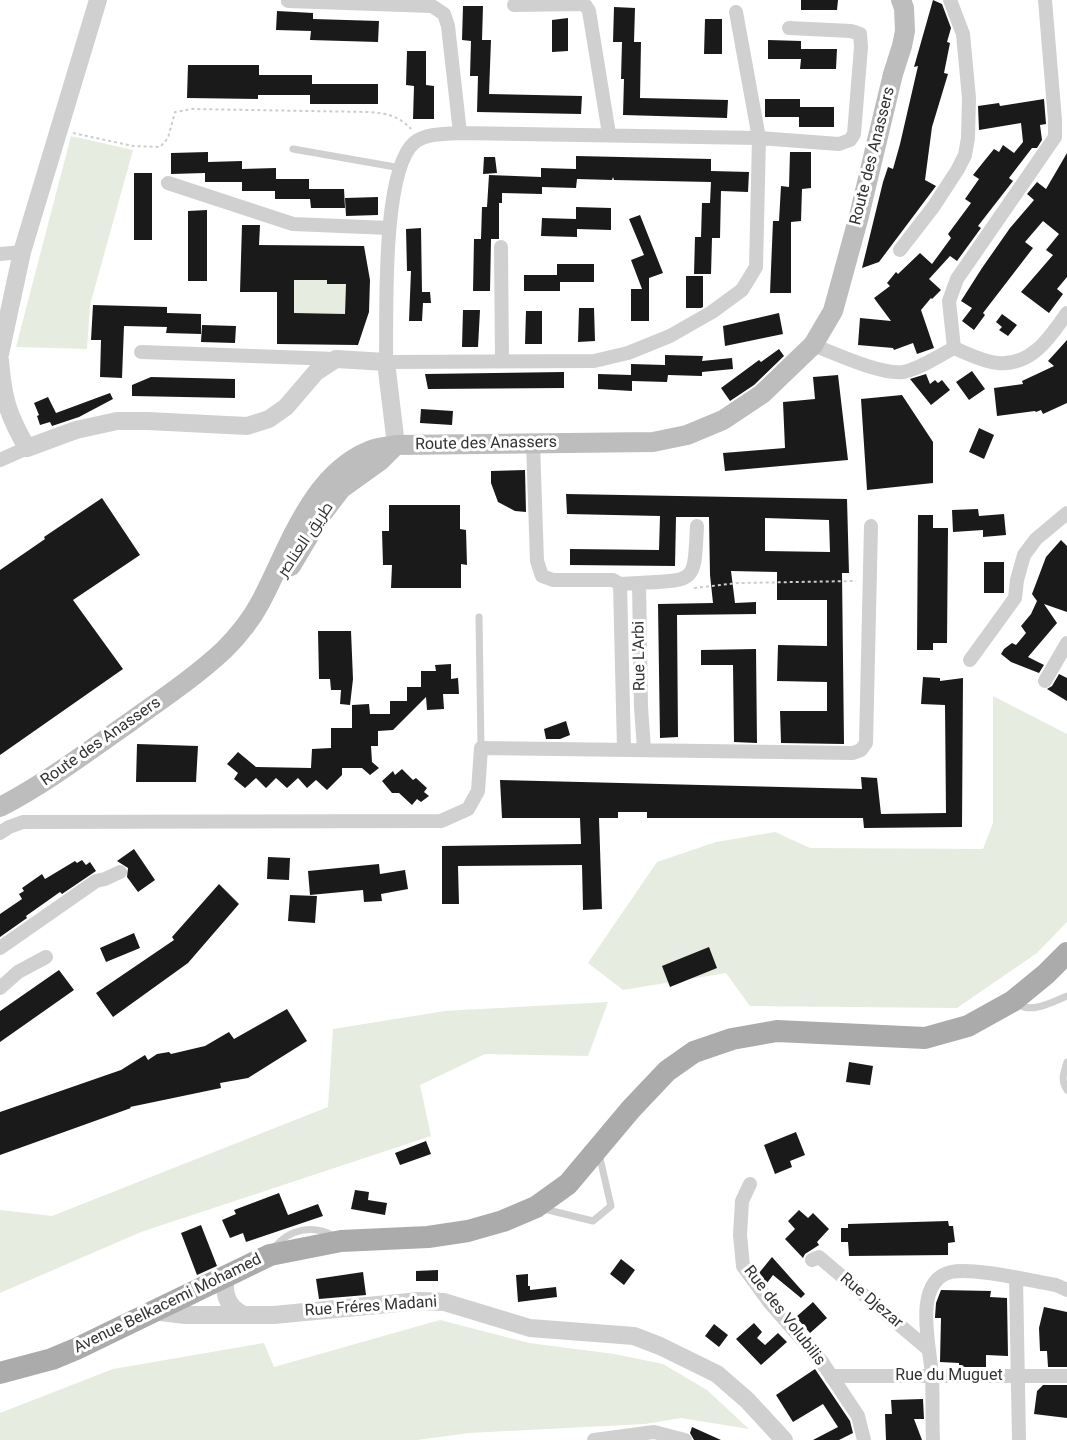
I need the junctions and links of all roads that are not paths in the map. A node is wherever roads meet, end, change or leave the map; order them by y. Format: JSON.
{"nodes":[{"id":1,"x":98,"y":0,"type":"edge"},
{"id":2,"x":888,"y":0,"type":"edge"},
{"id":3,"x":901,"y":0,"type":"edge"},
{"id":4,"x":916,"y":0,"type":"edge"},
{"id":5,"x":950,"y":0,"type":"edge"},
{"id":6,"x":1045,"y":0,"type":"edge"},
{"id":7,"x":288,"y":1,"type":"edge"},
{"id":8,"x":514,"y":5,"type":"dead end"},
{"id":9,"x":736,"y":12,"type":"dead end"},
{"id":10,"x":789,"y":28,"type":"dead end"},
{"id":11,"x":905,"y":31,"type":"junction"},
{"id":12,"x":893,"y":74,"type":"junction"},
{"id":13,"x":460,"y":133,"type":"junction"},
{"id":14,"x":609,"y":134,"type":"junction"},
{"id":15,"x":759,"y":138,"type":"junction"},
{"id":16,"x":293,"y":149,"type":"dead end"},
{"id":17,"x":401,"y":168,"type":"junction"},
{"id":18,"x":168,"y":183,"type":"dead end"},
{"id":19,"x":389,"y":228,"type":"junction"},
{"id":20,"x":501,"y":247,"type":"dead end"},
{"id":21,"x":900,"y":250,"type":"dead end"},
{"id":22,"x":22,"y":252,"type":"junction"},
{"id":23,"x":0,"y":254,"type":"edge"},
{"id":24,"x":1067,"y":313,"type":"edge"},
{"id":25,"x":813,"y":345,"type":"junction"},
{"id":26,"x":954,"y":348,"type":"junction"},
{"id":27,"x":141,"y":352,"type":"dead end"},
{"id":28,"x":0,"y":354,"type":"edge"},
{"id":29,"x":336,"y":359,"type":"junction"},
{"id":30,"x":0,"y":360,"type":"edge"},
{"id":31,"x":502,"y":361,"type":"junction"},
{"id":32,"x":386,"y":362,"type":"junction"},
{"id":33,"x":533,"y":443,"type":"junction"},
{"id":34,"x":396,"y":445,"type":"junction"},
{"id":35,"x":27,"y":448,"type":"junction"},
{"id":36,"x":0,"y":460,"type":"edge"},
{"id":37,"x":1067,"y":513,"type":"edge"},
{"id":38,"x":697,"y":526,"type":"dead end"},
{"id":39,"x":871,"y":526,"type":"dead end"},
{"id":40,"x":639,"y":583,"type":"junction"},
{"id":41,"x":620,"y":584,"type":"junction"},
{"id":42,"x":479,"y":617,"type":"dead end"},
{"id":43,"x":1067,"y":643,"type":"edge"},
{"id":44,"x":970,"y":660,"type":"dead end"},
{"id":45,"x":1045,"y":681,"type":"dead end"},
{"id":46,"x":481,"y":748,"type":"junction"},
{"id":47,"x":624,"y":749,"type":"junction"},
{"id":48,"x":644,"y":749,"type":"junction"},
{"id":49,"x":0,"y":807,"type":"edge"},
{"id":50,"x":0,"y":833,"type":"edge"},
{"id":51,"x":120,"y":872,"type":"dead end"},
{"id":52,"x":0,"y":948,"type":"edge"},
{"id":53,"x":1067,"y":953,"type":"edge"},
{"id":54,"x":46,"y":957,"type":"dead end"},
{"id":55,"x":1,"y":983,"type":"edge"},
{"id":56,"x":1067,"y":996,"type":"edge"},
{"id":57,"x":1012,"y":1001,"type":"junction"},
{"id":58,"x":1067,"y":1062,"type":"edge"},
{"id":59,"x":1067,"y":1090,"type":"edge"},
{"id":60,"x":598,"y":1150,"type":"junction"},
{"id":61,"x":750,"y":1184,"type":"dead end"},
{"id":62,"x":536,"y":1207,"type":"junction"},
{"id":63,"x":812,"y":1260,"type":"dead end"},
{"id":64,"x":225,"y":1276,"type":"junction"},
{"id":65,"x":1016,"y":1278,"type":"junction"},
{"id":66,"x":1067,"y":1290,"type":"edge"},
{"id":67,"x":152,"y":1311,"type":"junction"},
{"id":68,"x":242,"y":1314,"type":"junction"},
{"id":69,"x":929,"y":1350,"type":"junction"},
{"id":70,"x":0,"y":1373,"type":"edge"},
{"id":71,"x":831,"y":1376,"type":"junction"},
{"id":72,"x":1017,"y":1376,"type":"junction"},
{"id":73,"x":1067,"y":1376,"type":"edge"},
{"id":74,"x":932,"y":1377,"type":"junction"},
{"id":75,"x":594,"y":1440,"type":"edge"},
{"id":76,"x":685,"y":1440,"type":"edge"},
{"id":77,"x":784,"y":1440,"type":"edge"},
{"id":78,"x":864,"y":1440,"type":"edge"},
{"id":79,"x":933,"y":1440,"type":"edge"},
{"id":80,"x":1019,"y":1440,"type":"edge"}],
"edges":[{"from":1,"to":22,"type":"street"},
{"from":2,"to":12,"type":"main road"},
{"from":3,"to":11,"type":"main road"},
{"from":4,"to":11,"type":"main road"},
{"from":5,"to":21,"type":"street"},
{"from":6,"to":26,"type":"street"},
{"from":7,"to":13,"type":"street"},
{"from":8,"to":14,"type":"street"},
{"from":9,"to":15,"type":"street"},
{"from":10,"to":15,"type":"street"},
{"from":11,"to":12,"type":"main road"},
{"from":12,"to":25,"type":"main road","name":"Route des Anassers"},
{"from":13,"to":14,"type":"street"},
{"from":13,"to":17,"type":"street"},
{"from":14,"to":15,"type":"street"},
{"from":15,"to":31,"type":"street"},
{"from":16,"to":17,"type":"lane"},
{"from":17,"to":19,"type":"street"},
{"from":18,"to":19,"type":"street"},
{"from":19,"to":32,"type":"street"},
{"from":20,"to":31,"type":"street"},
{"from":22,"to":23,"type":"street"},
{"from":22,"to":28,"type":"street"},
{"from":24,"to":26,"type":"street"},
{"from":25,"to":26,"type":"street"},
{"from":25,"to":33,"type":"main road","name":"Route des Anassers"},
{"from":27,"to":29,"type":"street"},
{"from":29,"to":32,"type":"street"},
{"from":29,"to":35,"type":"street"},
{"from":30,"to":35,"type":"street"},
{"from":31,"to":32,"type":"street"},
{"from":32,"to":34,"type":"street"},
{"from":33,"to":34,"type":"main road","name":"Route des Anassers"},
{"from":33,"to":41,"type":"street"},
{"from":34,"to":49,"type":"main road","name":"Route des Anassers"},
{"from":35,"to":36,"type":"street"},
{"from":37,"to":44,"type":"street"},
{"from":38,"to":40,"type":"street"},
{"from":39,"to":48,"type":"street"},
{"from":40,"to":41,"type":"street"},
{"from":40,"to":48,"type":"street","name":"Rue L'Arbi"},
{"from":41,"to":47,"type":"street"},
{"from":42,"to":46,"type":"lane"},
{"from":43,"to":45,"type":"street"},
{"from":46,"to":47,"type":"street"},
{"from":46,"to":50,"type":"street"},
{"from":47,"to":48,"type":"street"},
{"from":51,"to":52,"type":"street"},
{"from":53,"to":57,"type":"main road","name":"Avenue Belkacemi Mohamed"},
{"from":54,"to":55,"type":"street"},
{"from":56,"to":57,"type":"lane"},
{"from":57,"to":60,"type":"main road","name":"Avenue Belkacemi Mohamed"},
{"from":58,"to":59,"type":"lane"},
{"from":60,"to":62,"type":"main road","name":"Avenue Belkacemi Mohamed"},
{"from":60,"to":62,"type":"lane"},
{"from":61,"to":71,"type":"street","name":"Rue des Volubilis"},
{"from":62,"to":64,"type":"main road","name":"Avenue Belkacemi Mohamed"},
{"from":63,"to":69,"type":"street","name":"Rue Djezar"},
{"from":64,"to":67,"type":"main road","name":"Avenue Belkacemi Mohamed"},
{"from":64,"to":68,"type":"street"},
{"from":65,"to":66,"type":"street"},
{"from":65,"to":69,"type":"street"},
{"from":65,"to":72,"type":"street"},
{"from":67,"to":68,"type":"street","name":"Rue Fréres Madani"},
{"from":67,"to":70,"type":"main road","name":"Avenue Belkacemi Mohamed"},
{"from":68,"to":77,"type":"street","name":"Rue Fréres Madani"},
{"from":69,"to":74,"type":"street"},
{"from":71,"to":74,"type":"street","name":"Rue du Muguet"},
{"from":71,"to":78,"type":"street","name":"Rue des Volubilis"},
{"from":72,"to":73,"type":"street","name":"Rue du Muguet"},
{"from":72,"to":74,"type":"street","name":"Rue du Muguet"},
{"from":72,"to":80,"type":"street"},
{"from":74,"to":79,"type":"street"},
{"from":75,"to":76,"type":"street"}]}
